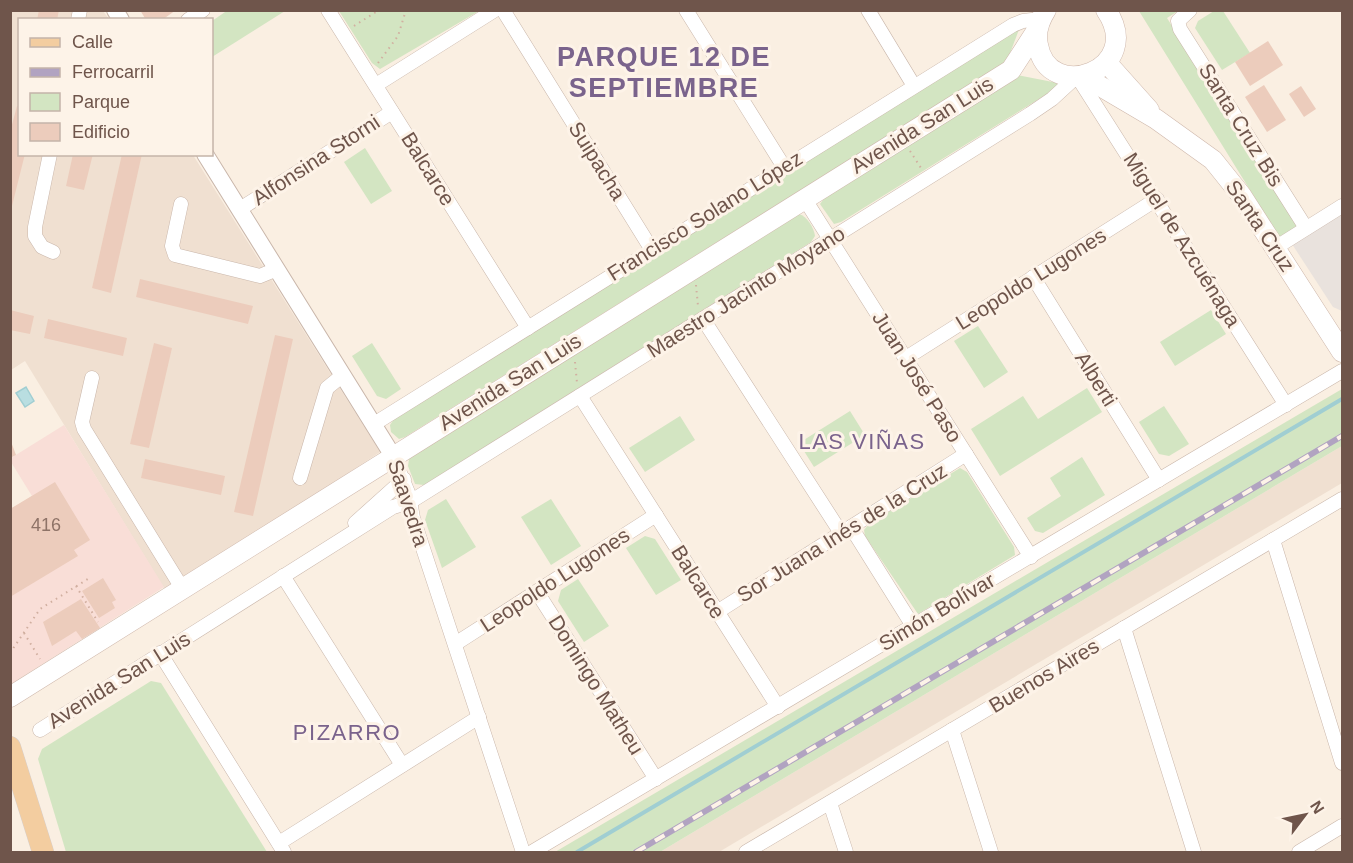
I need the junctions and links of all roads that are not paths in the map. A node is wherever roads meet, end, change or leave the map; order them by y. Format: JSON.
{"nodes":[{"id":1,"x":328,"y":10,"type":"edge"},
{"id":2,"x":495,"y":10,"type":"edge"},
{"id":3,"x":504,"y":10,"type":"edge"},
{"id":4,"x":686,"y":10,"type":"edge"},
{"id":5,"x":868,"y":10,"type":"edge"},
{"id":6,"x":1190,"y":10,"type":"edge"},
{"id":7,"x":1106,"y":11,"type":"edge"},
{"id":8,"x":1040,"y":17,"type":"edge"},
{"id":9,"x":1107,"y":63,"type":"junction"},
{"id":10,"x":1011,"y":70,"type":"junction"},
{"id":11,"x":1057,"y":72,"type":"junction"},
{"id":12,"x":1080,"y":76,"type":"junction"},
{"id":13,"x":376,"y":86,"type":"junction"},
{"id":14,"x":914,"y":86,"type":"junction"},
{"id":15,"x":392,"y":112,"type":"junction"},
{"id":16,"x":1156,"y":119,"type":"junction"},
{"id":17,"x":50,"y":156,"type":"edge"},
{"id":18,"x":206,"y":156,"type":"edge"},
{"id":19,"x":783,"y":167,"type":"junction"},
{"id":20,"x":804,"y":198,"type":"junction"},
{"id":21,"x":1157,"y":199,"type":"junction"},
{"id":22,"x":181,"y":204,"type":"dead end"},
{"id":23,"x":1342,"y":206,"type":"edge"},
{"id":24,"x":240,"y":209,"type":"junction"},
{"id":25,"x":1306,"y":228,"type":"junction"},
{"id":26,"x":830,"y":239,"type":"junction"},
{"id":27,"x":1275,"y":248,"type":"junction"},
{"id":28,"x":652,"y":250,"type":"junction"},
{"id":29,"x":53,"y":252,"type":"dead end"},
{"id":30,"x":277,"y":269,"type":"junction"},
{"id":31,"x":1033,"y":278,"type":"junction"},
{"id":32,"x":703,"y":318,"type":"junction"},
{"id":33,"x":528,"y":328,"type":"junction"},
{"id":34,"x":1342,"y":352,"type":"edge"},
{"id":35,"x":906,"y":358,"type":"junction"},
{"id":36,"x":1342,"y":372,"type":"edge"},
{"id":37,"x":343,"y":375,"type":"junction"},
{"id":38,"x":92,"y":378,"type":"dead end"},
{"id":39,"x":579,"y":392,"type":"junction"},
{"id":40,"x":1286,"y":405,"type":"junction"},
{"id":41,"x":374,"y":424,"type":"junction"},
{"id":42,"x":966,"y":454,"type":"junction"},
{"id":43,"x":393,"y":456,"type":"junction"},
{"id":44,"x":300,"y":478,"type":"dead end"},
{"id":45,"x":404,"y":479,"type":"junction"},
{"id":46,"x":1160,"y":480,"type":"junction"},
{"id":47,"x":1342,"y":499,"type":"edge"},
{"id":48,"x":410,"y":502,"type":"junction"},
{"id":49,"x":656,"y":515,"type":"junction"},
{"id":50,"x":846,"y":530,"type":"junction"},
{"id":51,"x":1274,"y":540,"type":"junction"},
{"id":52,"x":319,"y":553,"type":"junction"},
{"id":53,"x":1031,"y":557,"type":"junction"},
{"id":54,"x":283,"y":576,"type":"junction"},
{"id":55,"x":183,"y":588,"type":"junction"},
{"id":56,"x":537,"y":592,"type":"junction"},
{"id":57,"x":717,"y":612,"type":"junction"},
{"id":58,"x":913,"y":626,"type":"junction"},
{"id":59,"x":1124,"y":628,"type":"junction"},
{"id":60,"x":454,"y":644,"type":"junction"},
{"id":61,"x":160,"y":653,"type":"junction"},
{"id":62,"x":10,"y":697,"type":"edge"},
{"id":63,"x":778,"y":707,"type":"junction"},
{"id":64,"x":479,"y":717,"type":"junction"},
{"id":65,"x":40,"y":730,"type":"dead end"},
{"id":66,"x":952,"y":730,"type":"junction"},
{"id":67,"x":10,"y":747,"type":"edge"},
{"id":68,"x":1342,"y":764,"type":"edge"},
{"id":69,"x":402,"y":765,"type":"junction"},
{"id":70,"x":656,"y":779,"type":"junction"},
{"id":71,"x":10,"y":796,"type":"edge"},
{"id":72,"x":830,"y":803,"type":"junction"},
{"id":73,"x":1342,"y":826,"type":"edge"},
{"id":74,"x":282,"y":848,"type":"edge"},
{"id":75,"x":28,"y":852,"type":"edge"},
{"id":76,"x":43,"y":852,"type":"edge"},
{"id":77,"x":523,"y":852,"type":"edge"},
{"id":78,"x":532,"y":852,"type":"edge"},
{"id":79,"x":746,"y":852,"type":"edge"},
{"id":80,"x":846,"y":852,"type":"edge"},
{"id":81,"x":991,"y":852,"type":"edge"},
{"id":82,"x":1194,"y":852,"type":"edge"},
{"id":83,"x":1299,"y":852,"type":"edge"}],
"edges":[{"from":1,"to":13,"type":"street","name":"Balcarce"},
{"from":2,"to":13,"type":"street","name":"Alfonsina Storni"},
{"from":3,"to":28,"type":"street","name":"Suipacha"},
{"from":4,"to":19,"type":"street"},
{"from":5,"to":14,"type":"street"},
{"from":6,"to":25,"type":"street","name":"Santa Cruz Bis"},
{"from":7,"to":9,"type":"main road"},
{"from":8,"to":10,"type":"main road","name":"Avenida San Luis"},
{"from":8,"to":11,"type":"main road"},
{"from":8,"to":14,"type":"street","name":"Francisco Solano López"},
{"from":9,"to":12,"type":"main road"},
{"from":9,"to":16,"type":"main road","name":"Santa Cruz"},
{"from":10,"to":11,"type":"main road","name":"Avenida San Luis"},
{"from":10,"to":20,"type":"main road","name":"Avenida San Luis"},
{"from":11,"to":12,"type":"main road","name":"Avenida San Luis"},
{"from":12,"to":16,"type":"main road","name":"Santa Cruz"},
{"from":12,"to":21,"type":"street","name":"Miguel de Azcuénaga"},
{"from":12,"to":26,"type":"street","name":"Maestro Jacinto Moyano"},
{"from":13,"to":15,"type":"street","name":"Balcarce"},
{"from":14,"to":19,"type":"street","name":"Francisco Solano López"},
{"from":15,"to":24,"type":"street","name":"Alfonsina Storni"},
{"from":15,"to":33,"type":"street","name":"Balcarce"},
{"from":16,"to":27,"type":"main road","name":"Santa Cruz"},
{"from":17,"to":29,"type":"street"},
{"from":18,"to":24,"type":"street","name":"Saavedra"},
{"from":19,"to":28,"type":"street","name":"Francisco Solano López"},
{"from":20,"to":26,"type":"street","name":"Juan José Paso"},
{"from":20,"to":43,"type":"main road","name":"Avenida San Luis"},
{"from":21,"to":31,"type":"street","name":"Leopoldo Lugones"},
{"from":21,"to":40,"type":"street","name":"Miguel de Azcuénaga"},
{"from":22,"to":30,"type":"street"},
{"from":23,"to":25,"type":"street"},
{"from":24,"to":30,"type":"street","name":"Saavedra"},
{"from":25,"to":27,"type":"street"},
{"from":26,"to":32,"type":"street","name":"Maestro Jacinto Moyano"},
{"from":26,"to":35,"type":"street","name":"Juan José Paso"},
{"from":27,"to":34,"type":"main road","name":"Santa Cruz"},
{"from":28,"to":33,"type":"street","name":"Francisco Solano López"},
{"from":30,"to":37,"type":"street","name":"Saavedra"},
{"from":31,"to":35,"type":"street","name":"Leopoldo Lugones"},
{"from":31,"to":46,"type":"street","name":"Alberti"},
{"from":32,"to":39,"type":"street","name":"Maestro Jacinto Moyano"},
{"from":32,"to":50,"type":"street"},
{"from":33,"to":41,"type":"street","name":"Francisco Solano López"},
{"from":35,"to":42,"type":"street","name":"Juan José Paso"},
{"from":36,"to":40,"type":"street","name":"Simón Bolívar"},
{"from":37,"to":41,"type":"street","name":"Saavedra"},
{"from":37,"to":44,"type":"street"},
{"from":38,"to":55,"type":"street"},
{"from":39,"to":48,"type":"street","name":"Maestro Jacinto Moyano"},
{"from":39,"to":49,"type":"street","name":"Balcarce"},
{"from":40,"to":46,"type":"street","name":"Simón Bolívar"},
{"from":41,"to":43,"type":"street","name":"Saavedra"},
{"from":42,"to":50,"type":"street","name":"Sor Juana Inés de la Cruz"},
{"from":42,"to":53,"type":"street","name":"Juan José Paso"},
{"from":43,"to":45,"type":"street","name":"Saavedra"},
{"from":43,"to":55,"type":"main road","name":"Avenida San Luis"},
{"from":45,"to":48,"type":"street","name":"Saavedra"},
{"from":45,"to":52,"type":"street","name":"Avenida San Luis"},
{"from":46,"to":53,"type":"street","name":"Simón Bolívar"},
{"from":47,"to":51,"type":"street","name":"Buenos Aires"},
{"from":48,"to":52,"type":"street","name":"Avenida San Luis"},
{"from":48,"to":60,"type":"street","name":"Saavedra"},
{"from":49,"to":56,"type":"street","name":"Leopoldo Lugones"},
{"from":49,"to":57,"type":"street","name":"Balcarce"},
{"from":50,"to":57,"type":"street","name":"Sor Juana Inés de la Cruz"},
{"from":50,"to":58,"type":"street"},
{"from":51,"to":59,"type":"street","name":"Buenos Aires"},
{"from":51,"to":68,"type":"street"},
{"from":52,"to":54,"type":"street","name":"Avenida San Luis"},
{"from":53,"to":58,"type":"street","name":"Simón Bolívar"},
{"from":54,"to":61,"type":"street","name":"Avenida San Luis"},
{"from":54,"to":69,"type":"street"},
{"from":55,"to":62,"type":"main road","name":"Avenida San Luis"},
{"from":56,"to":60,"type":"street","name":"Leopoldo Lugones"},
{"from":56,"to":70,"type":"street","name":"Domingo Matheu"},
{"from":57,"to":63,"type":"street","name":"Balcarce"},
{"from":58,"to":63,"type":"street","name":"Simón Bolívar"},
{"from":59,"to":66,"type":"street","name":"Buenos Aires"},
{"from":59,"to":82,"type":"street"},
{"from":60,"to":64,"type":"street","name":"Saavedra"},
{"from":61,"to":65,"type":"street","name":"Avenida San Luis"},
{"from":61,"to":74,"type":"street"},
{"from":63,"to":70,"type":"street","name":"Simón Bolívar"},
{"from":64,"to":69,"type":"street"},
{"from":64,"to":77,"type":"street","name":"Saavedra"},
{"from":66,"to":72,"type":"street","name":"Buenos Aires"},
{"from":66,"to":81,"type":"street"},
{"from":67,"to":76,"type":"main road"},
{"from":69,"to":74,"type":"street"},
{"from":70,"to":78,"type":"street","name":"Simón Bolívar"},
{"from":71,"to":75,"type":"main road"},
{"from":72,"to":79,"type":"street","name":"Buenos Aires"},
{"from":72,"to":80,"type":"street"},
{"from":73,"to":83,"type":"street"}]}
